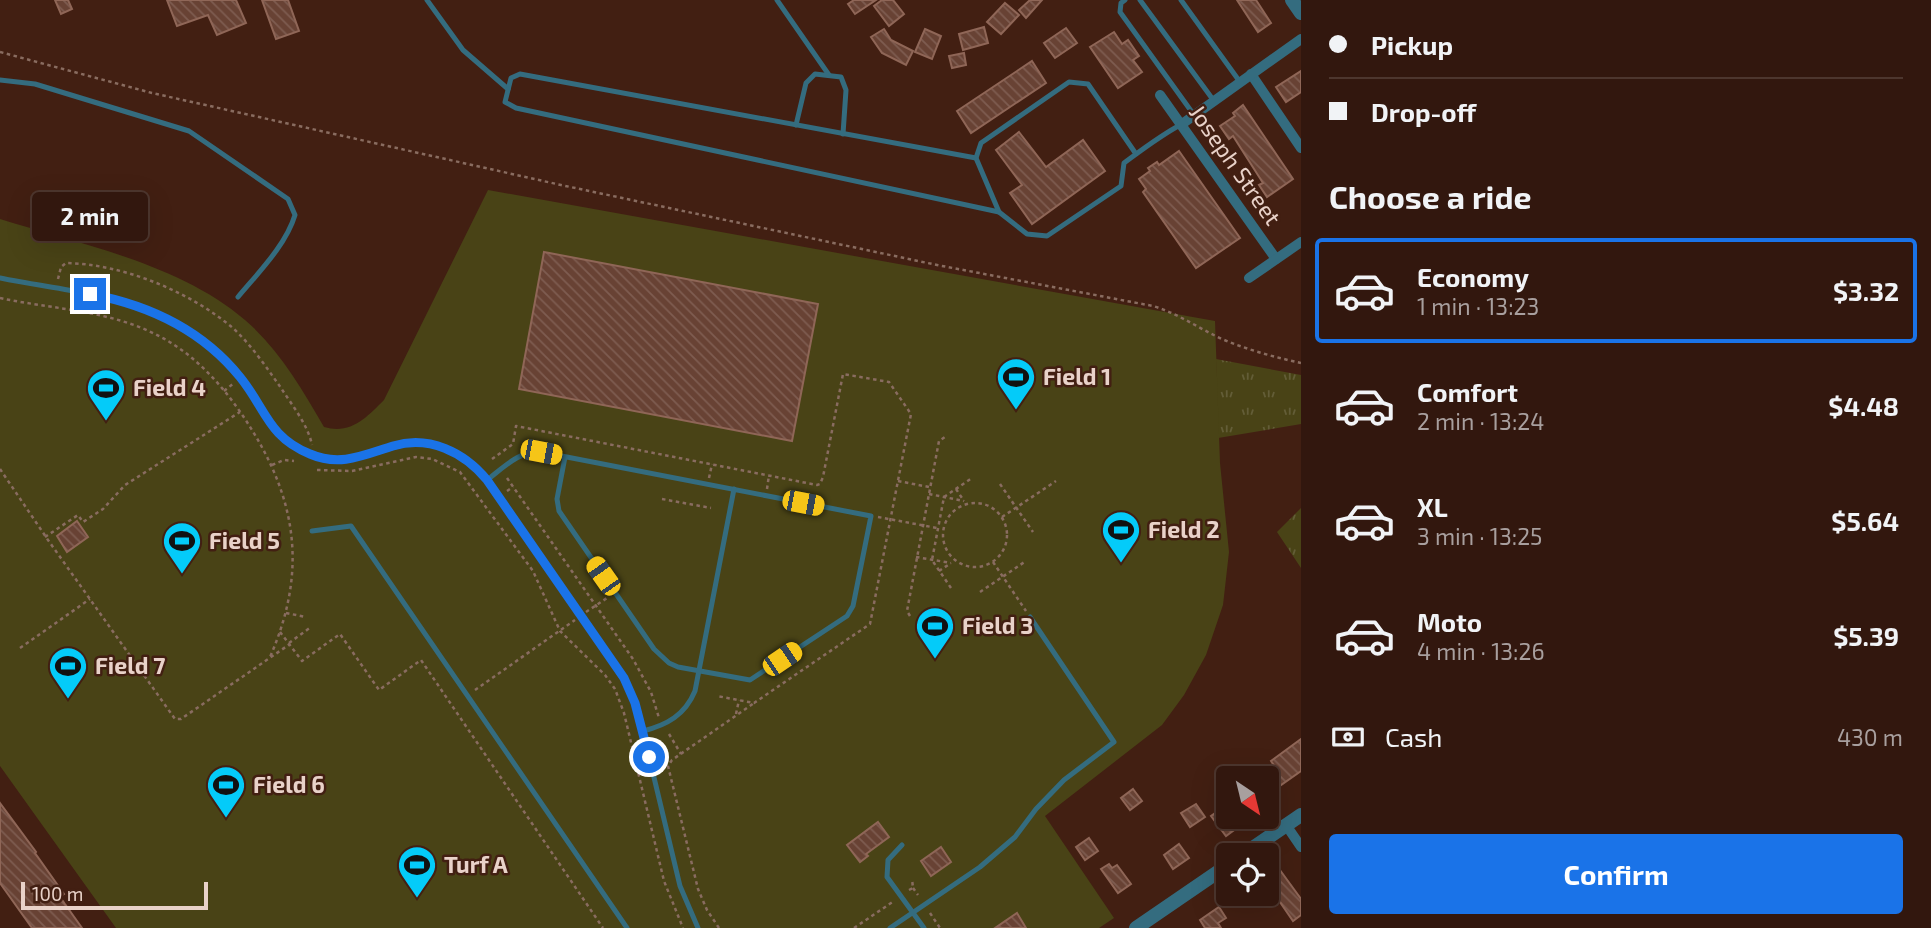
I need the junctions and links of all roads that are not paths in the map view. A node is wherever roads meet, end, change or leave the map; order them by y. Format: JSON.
{"nodes":[{"id":1,"x":427,"y":0,"type":"edge"},
{"id":2,"x":778,"y":0,"type":"edge"},
{"id":3,"x":1125,"y":0,"type":"edge"},
{"id":4,"x":1140,"y":0,"type":"edge"},
{"id":5,"x":1181,"y":0,"type":"edge"},
{"id":6,"x":1292,"y":0,"type":"edge"},
{"id":7,"x":1301,"y":13,"type":"edge"},
{"id":8,"x":1301,"y":39,"type":"edge"},
{"id":9,"x":1251,"y":74,"type":"junction"},
{"id":10,"x":829,"y":75,"type":"junction"},
{"id":11,"x":0,"y":80,"type":"edge"},
{"id":12,"x":1240,"y":82,"type":"junction"},
{"id":13,"x":508,"y":89,"type":"junction"},
{"id":14,"x":1160,"y":94,"type":"dead end"},
{"id":15,"x":1214,"y":102,"type":"junction"},
{"id":16,"x":1194,"y":116,"type":"junction"},
{"id":17,"x":1182,"y":124,"type":"junction"},
{"id":18,"x":796,"y":125,"type":"junction"},
{"id":19,"x":843,"y":134,"type":"junction"},
{"id":20,"x":1301,"y":148,"type":"edge"},
{"id":21,"x":1136,"y":155,"type":"junction"},
{"id":22,"x":976,"y":158,"type":"junction"},
{"id":23,"x":999,"y":212,"type":"junction"},
{"id":24,"x":1301,"y":242,"type":"edge"},
{"id":25,"x":1276,"y":259,"type":"junction"},
{"id":26,"x":0,"y":278,"type":"edge"},
{"id":27,"x":1249,"y":278,"type":"dead end"},
{"id":28,"x":238,"y":297,"type":"dead end"},
{"id":29,"x":565,"y":457,"type":"junction"},
{"id":30,"x":487,"y":480,"type":"junction"},
{"id":31,"x":734,"y":489,"type":"junction"},
{"id":32,"x":312,"y":531,"type":"dead end"},
{"id":33,"x":1030,"y":617,"type":"road end"},
{"id":34,"x":699,"y":672,"type":"junction"},
{"id":35,"x":643,"y":731,"type":"junction"},
{"id":36,"x":1301,"y":815,"type":"edge"},
{"id":37,"x":1286,"y":825,"type":"junction"},
{"id":38,"x":1260,"y":843,"type":"edge"},
{"id":39,"x":902,"y":845,"type":"dead end"},
{"id":40,"x":1301,"y":847,"type":"edge"},
{"id":41,"x":1216,"y":872,"type":"edge"},
{"id":42,"x":913,"y":912,"type":"junction"},
{"id":43,"x":627,"y":928,"type":"edge"},
{"id":44,"x":698,"y":928,"type":"edge"},
{"id":45,"x":890,"y":928,"type":"edge"},
{"id":46,"x":925,"y":928,"type":"edge"},
{"id":47,"x":1136,"y":928,"type":"edge"}],
"edges":[{"from":1,"to":13,"type":"lane"},
{"from":2,"to":10,"type":"lane"},
{"from":3,"to":16,"type":"lane"},
{"from":4,"to":15,"type":"lane"},
{"from":5,"to":12,"type":"lane"},
{"from":6,"to":7,"type":"street"},
{"from":8,"to":9,"type":"street"},
{"from":9,"to":12,"type":"street"},
{"from":9,"to":20,"type":"street"},
{"from":10,"to":18,"type":"lane"},
{"from":10,"to":19,"type":"lane"},
{"from":11,"to":28,"type":"lane"},
{"from":12,"to":15,"type":"street"},
{"from":13,"to":18,"type":"lane"},
{"from":13,"to":23,"type":"lane"},
{"from":14,"to":17,"type":"street","name":"Joseph Street"},
{"from":15,"to":16,"type":"street"},
{"from":16,"to":17,"type":"street"},
{"from":17,"to":21,"type":"lane"},
{"from":17,"to":25,"type":"street","name":"Joseph Street"},
{"from":18,"to":19,"type":"lane"},
{"from":19,"to":22,"type":"lane"},
{"from":21,"to":22,"type":"lane"},
{"from":21,"to":23,"type":"lane"},
{"from":22,"to":23,"type":"lane"},
{"from":24,"to":25,"type":"street"},
{"from":25,"to":27,"type":"street"},
{"from":26,"to":30,"type":"lane"},
{"from":29,"to":30,"type":"lane"},
{"from":29,"to":31,"type":"lane"},
{"from":29,"to":34,"type":"lane"},
{"from":30,"to":35,"type":"lane"},
{"from":31,"to":34,"type":"lane"},
{"from":31,"to":34,"type":"lane"},
{"from":32,"to":43,"type":"lane"},
{"from":33,"to":42,"type":"lane"},
{"from":34,"to":35,"type":"lane"},
{"from":35,"to":44,"type":"lane"},
{"from":36,"to":37,"type":"street"},
{"from":37,"to":38,"type":"street"},
{"from":37,"to":40,"type":"street"},
{"from":39,"to":42,"type":"lane"},
{"from":41,"to":47,"type":"street"},
{"from":42,"to":45,"type":"lane"},
{"from":42,"to":46,"type":"lane"}]}
